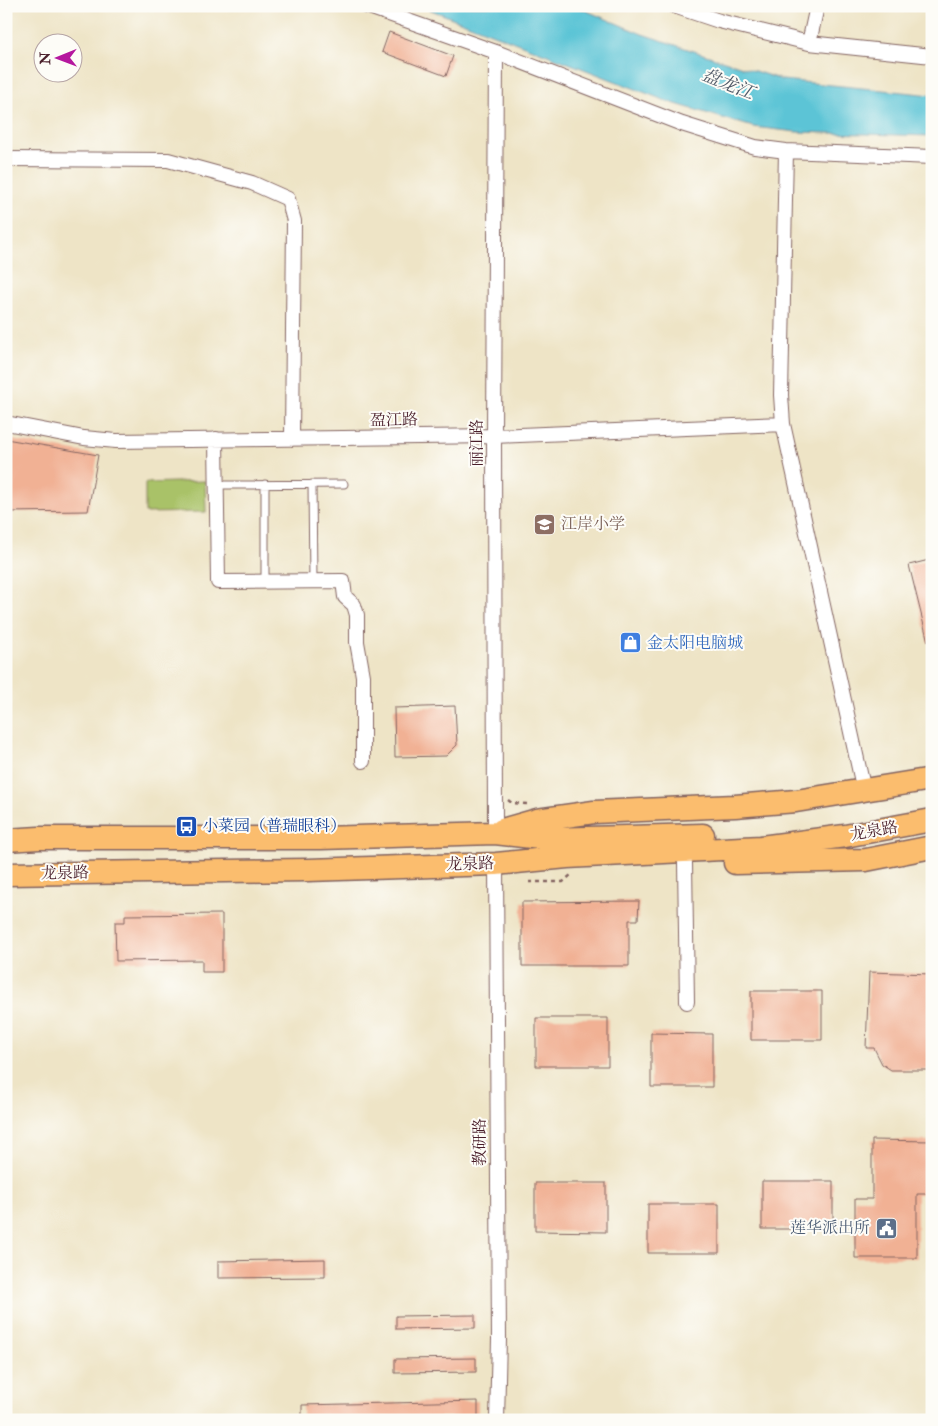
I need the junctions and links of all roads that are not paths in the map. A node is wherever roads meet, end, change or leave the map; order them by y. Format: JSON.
{"nodes":[{"id":1,"x":366,"y":6,"type":"edge"},
{"id":2,"x":674,"y":6,"type":"edge"},
{"id":3,"x":817,"y":6,"type":"edge"},
{"id":4,"x":809,"y":43,"type":"junction"},
{"id":5,"x":496,"y":52,"type":"junction"},
{"id":6,"x":932,"y":56,"type":"edge"},
{"id":7,"x":786,"y":151,"type":"junction"},
{"id":8,"x":932,"y":156,"type":"edge"},
{"id":9,"x":6,"y":159,"type":"edge"},
{"id":10,"x":6,"y":423,"type":"edge"},
{"id":11,"x":783,"y":424,"type":"junction"},
{"id":12,"x":494,"y":436,"type":"junction"},
{"id":13,"x":216,"y":439,"type":"junction"},
{"id":14,"x":292,"y":440,"type":"junction"},
{"id":15,"x":217,"y":484,"type":"junction"},
{"id":16,"x":265,"y":484,"type":"junction"},
{"id":17,"x":312,"y":484,"type":"junction"},
{"id":18,"x":344,"y":484,"type":"dead end"},
{"id":19,"x":314,"y":581,"type":"junction"},
{"id":20,"x":266,"y":582,"type":"junction"},
{"id":21,"x":363,"y":761,"type":"dead end"},
{"id":22,"x":932,"y":779,"type":"edge"},
{"id":23,"x":864,"y":790,"type":"junction"},
{"id":24,"x":932,"y":790,"type":"edge"},
{"id":25,"x":932,"y":809,"type":"edge"},
{"id":26,"x":932,"y":820,"type":"edge"},
{"id":27,"x":495,"y":833,"type":"junction"},
{"id":28,"x":932,"y":833,"type":"edge"},
{"id":29,"x":844,"y":835,"type":"junction"},
{"id":30,"x":6,"y":840,"type":"edge"},
{"id":31,"x":932,"y":847,"type":"edge"},
{"id":32,"x":642,"y":854,"type":"junction"},
{"id":33,"x":685,"y":862,"type":"junction"},
{"id":34,"x":496,"y":864,"type":"junction"},
{"id":35,"x":6,"y":874,"type":"edge"},
{"id":36,"x":687,"y":1002,"type":"dead end"},
{"id":37,"x":497,"y":1420,"type":"edge"}],
"edges":[{"from":1,"to":5,"type":"street"},
{"from":2,"to":4,"type":"street"},
{"from":3,"to":4,"type":"street"},
{"from":4,"to":6,"type":"street"},
{"from":5,"to":7,"type":"street"},
{"from":5,"to":12,"type":"street","name":"丽江路"},
{"from":7,"to":8,"type":"street"},
{"from":7,"to":11,"type":"street"},
{"from":9,"to":14,"type":"street"},
{"from":10,"to":13,"type":"street","name":"盈江路"},
{"from":11,"to":12,"type":"street","name":"盈江路"},
{"from":11,"to":23,"type":"street"},
{"from":12,"to":14,"type":"street","name":"盈江路"},
{"from":12,"to":27,"type":"street","name":"丽江路"},
{"from":13,"to":14,"type":"street","name":"盈江路"},
{"from":13,"to":15,"type":"street"},
{"from":15,"to":16,"type":"lane"},
{"from":15,"to":20,"type":"street"},
{"from":16,"to":17,"type":"lane"},
{"from":16,"to":20,"type":"lane"},
{"from":17,"to":18,"type":"lane"},
{"from":17,"to":19,"type":"lane"},
{"from":19,"to":20,"type":"street"},
{"from":19,"to":21,"type":"street"},
{"from":22,"to":23,"type":"main road"},
{"from":23,"to":27,"type":"main road"},
{"from":24,"to":27,"type":"main road"},
{"from":25,"to":29,"type":"main road","name":"龙泉路"},
{"from":26,"to":29,"type":"main road","name":"龙泉路"},
{"from":27,"to":29,"type":"main road","name":"龙泉路"},
{"from":27,"to":30,"type":"main road","name":"龙泉路"},
{"from":28,"to":29,"type":"main road"},
{"from":29,"to":32,"type":"main road","name":"龙泉路"},
{"from":31,"to":33,"type":"main road"},
{"from":32,"to":33,"type":"main road"},
{"from":32,"to":34,"type":"main road","name":"龙泉路"},
{"from":33,"to":36,"type":"street"},
{"from":34,"to":35,"type":"main road","name":"龙泉路"},
{"from":34,"to":37,"type":"street","name":"教研路"}]}
